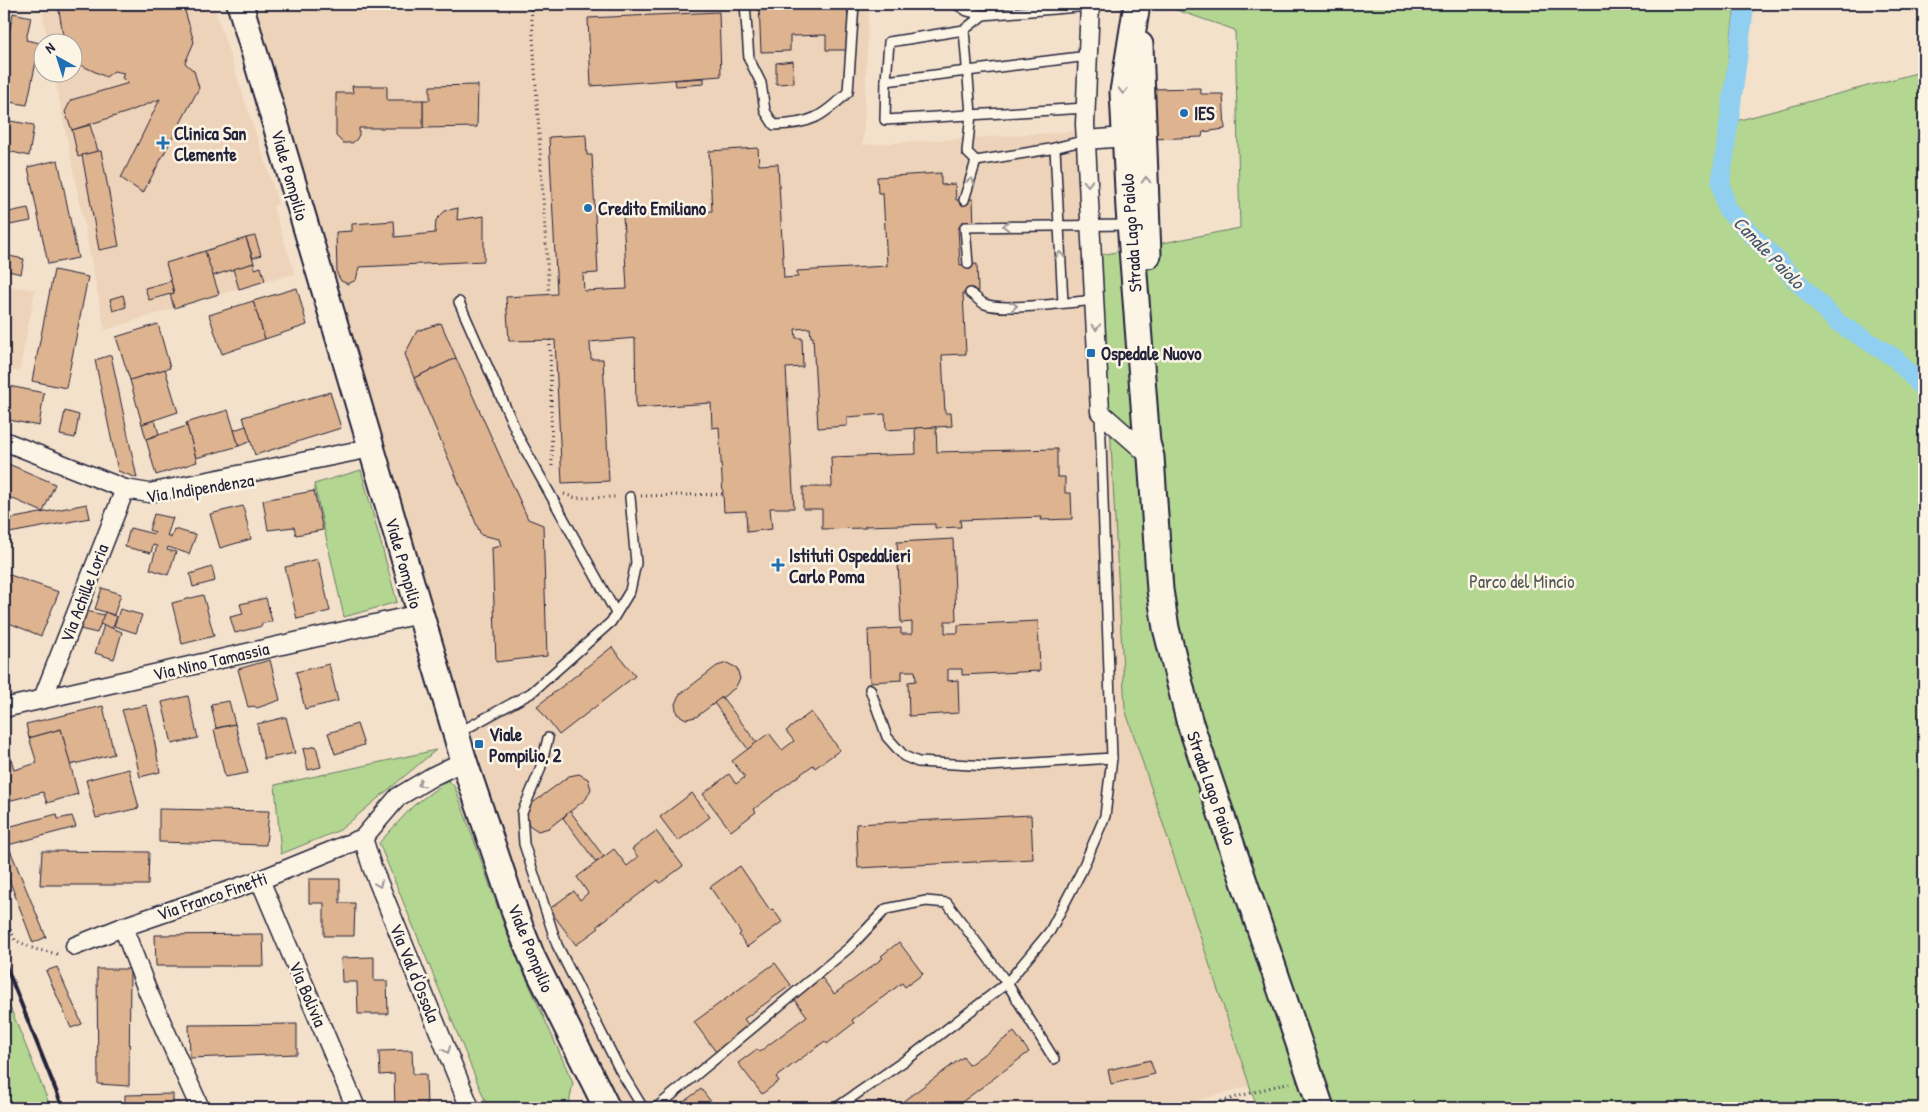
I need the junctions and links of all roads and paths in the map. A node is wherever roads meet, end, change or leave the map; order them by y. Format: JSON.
{"nodes":[{"id":1,"x":240,"y":4,"type":"edge"},
{"id":2,"x":531,"y":4,"type":"edge"},
{"id":3,"x":745,"y":4,"type":"edge"},
{"id":4,"x":854,"y":4,"type":"edge"},
{"id":5,"x":956,"y":4,"type":"edge"},
{"id":6,"x":1090,"y":5,"type":"edge"},
{"id":7,"x":1137,"y":6,"type":"edge"},
{"id":8,"x":983,"y":15,"type":"junction"},
{"id":9,"x":964,"y":30,"type":"junction"},
{"id":10,"x":1088,"y":56,"type":"junction"},
{"id":11,"x":967,"y":70,"type":"junction"},
{"id":12,"x":886,"y":80,"type":"junction"},
{"id":13,"x":1086,"y":108,"type":"junction"},
{"id":14,"x":971,"y":114,"type":"junction"},
{"id":15,"x":1125,"y":137,"type":"junction"},
{"id":16,"x":1086,"y":140,"type":"junction"},
{"id":17,"x":1055,"y":148,"type":"junction"},
{"id":18,"x":976,"y":161,"type":"junction"},
{"id":19,"x":964,"y":200,"type":"dead end"},
{"id":20,"x":1058,"y":225,"type":"junction"},
{"id":21,"x":1089,"y":226,"type":"junction"},
{"id":22,"x":1139,"y":227,"type":"junction"},
{"id":23,"x":968,"y":264,"type":"dead end"},
{"id":24,"x":970,"y":293,"type":"dead end"},
{"id":25,"x":549,"y":295,"type":"dead end"},
{"id":26,"x":1094,"y":300,"type":"junction"},
{"id":27,"x":459,"y":302,"type":"dead end"},
{"id":28,"x":1063,"y":303,"type":"junction"},
{"id":29,"x":550,"y":340,"type":"dead end"},
{"id":30,"x":1100,"y":412,"type":"junction"},
{"id":31,"x":4,"y":441,"type":"edge"},
{"id":32,"x":4,"y":448,"type":"edge"},
{"id":33,"x":372,"y":452,"type":"junction"},
{"id":34,"x":1151,"y":457,"type":"junction"},
{"id":35,"x":552,"y":474,"type":"dead end"},
{"id":36,"x":124,"y":491,"type":"junction"},
{"id":37,"x":562,"y":493,"type":"dead end"},
{"id":38,"x":723,"y":494,"type":"dead end"},
{"id":39,"x":630,"y":496,"type":"junction"},
{"id":40,"x":616,"y":613,"type":"junction"},
{"id":41,"x":419,"y":614,"type":"junction"},
{"id":42,"x":870,"y":689,"type":"dead end"},
{"id":43,"x":43,"y":698,"type":"junction"},
{"id":44,"x":4,"y":708,"type":"edge"},
{"id":45,"x":456,"y":734,"type":"junction"},
{"id":46,"x":548,"y":738,"type":"dead end"},
{"id":47,"x":1112,"y":758,"type":"junction"},
{"id":48,"x":464,"y":761,"type":"junction"},
{"id":49,"x":363,"y":838,"type":"junction"},
{"id":50,"x":260,"y":880,"type":"junction"},
{"id":51,"x":4,"y":916,"type":"edge"},
{"id":52,"x":123,"y":927,"type":"junction"},
{"id":53,"x":75,"y":946,"type":"joint"},
{"id":54,"x":1006,"y":983,"type":"junction"},
{"id":55,"x":1054,"y":1059,"type":"dead end"},
{"id":56,"x":1292,"y":1082,"type":"dead end"},
{"id":57,"x":200,"y":1108,"type":"edge"},
{"id":58,"x":356,"y":1108,"type":"edge"},
{"id":59,"x":470,"y":1108,"type":"edge"},
{"id":60,"x":607,"y":1108,"type":"edge"},
{"id":61,"x":643,"y":1108,"type":"edge"},
{"id":62,"x":656,"y":1108,"type":"edge"},
{"id":63,"x":836,"y":1108,"type":"edge"},
{"id":64,"x":1197,"y":1108,"type":"edge"},
{"id":65,"x":1321,"y":1108,"type":"edge"}],
"edges":[{"from":1,"to":33,"type":"street","name":"Viale Pompilio"},
{"from":2,"to":25,"type":"path"},
{"from":3,"to":4,"type":"lane"},
{"from":5,"to":8,"type":"lane"},
{"from":6,"to":8,"type":"lane"},
{"from":6,"to":10,"type":"street"},
{"from":7,"to":15,"type":"street","name":"Strada Lago Paiolo","one_way":true},
{"from":22,"to":7,"type":"street","name":"Strada Lago Paiolo","one_way":true},
{"from":8,"to":9,"type":"lane"},
{"from":9,"to":11,"type":"lane"},
{"from":9,"to":12,"type":"lane"},
{"from":10,"to":11,"type":"lane"},
{"from":10,"to":13,"type":"street"},
{"from":11,"to":12,"type":"lane"},
{"from":11,"to":14,"type":"lane"},
{"from":12,"to":14,"type":"lane"},
{"from":13,"to":14,"type":"lane"},
{"from":13,"to":16,"type":"street"},
{"from":14,"to":18,"type":"lane"},
{"from":15,"to":16,"type":"street"},
{"from":15,"to":22,"type":"street","name":"Strada Lago Paiolo"},
{"from":16,"to":17,"type":"lane"},
{"from":16,"to":21,"type":"street","one_way":true},
{"from":17,"to":18,"type":"lane"},
{"from":17,"to":20,"type":"lane"},
{"from":19,"to":18,"type":"lane","one_way":true},
{"from":20,"to":21,"type":"lane"},
{"from":20,"to":23,"type":"lane","one_way":true},
{"from":28,"to":20,"type":"lane","one_way":true},
{"from":21,"to":22,"type":"lane"},
{"from":21,"to":26,"type":"street"},
{"from":22,"to":34,"type":"street","name":"Strada Lago Paiolo"},
{"from":24,"to":28,"type":"lane","one_way":true},
{"from":26,"to":28,"type":"lane"},
{"from":26,"to":30,"type":"street","one_way":true},
{"from":27,"to":40,"type":"lane"},
{"from":29,"to":35,"type":"path"},
{"from":30,"to":34,"type":"street"},
{"from":30,"to":47,"type":"lane"},
{"from":31,"to":36,"type":"street","name":"Via Indipendenza"},
{"from":32,"to":36,"type":"lane","name":"Via Indipendenza"},
{"from":33,"to":36,"type":"street","name":"Via Indipendenza"},
{"from":33,"to":41,"type":"street","name":"Viale Pompilio"},
{"from":34,"to":65,"type":"street","name":"Strada Lago Paiolo"},
{"from":36,"to":43,"type":"street","name":"Via Achille Loria"},
{"from":37,"to":39,"type":"path"},
{"from":38,"to":39,"type":"path"},
{"from":39,"to":40,"type":"lane"},
{"from":40,"to":45,"type":"lane"},
{"from":41,"to":43,"type":"street","name":"Via Nino Tamassia"},
{"from":41,"to":45,"type":"street","name":"Viale Pompilio"},
{"from":42,"to":47,"type":"lane"},
{"from":43,"to":44,"type":"street","name":"Via Nino Tamassia"},
{"from":45,"to":48,"type":"street","name":"Viale Pompilio"},
{"from":46,"to":61,"type":"lane"},
{"from":47,"to":54,"type":"lane"},
{"from":48,"to":49,"type":"street","name":"Via Franco Finetti","one_way":true},
{"from":48,"to":60,"type":"street","name":"Viale Pompilio"},
{"from":49,"to":50,"type":"street","name":"Via Franco Finetti"},
{"from":49,"to":59,"type":"street","name":"Via Val d'Ossola","one_way":true},
{"from":50,"to":52,"type":"street","name":"Via Franco Finetti"},
{"from":50,"to":58,"type":"street","name":"Via Bolivia"},
{"from":51,"to":53,"type":"path"},
{"from":52,"to":53,"type":"street","name":"Via Franco Finetti"},
{"from":52,"to":57,"type":"street"},
{"from":54,"to":55,"type":"lane"},
{"from":54,"to":62,"type":"lane"},
{"from":54,"to":63,"type":"lane"},
{"from":56,"to":64,"type":"path"}]}
